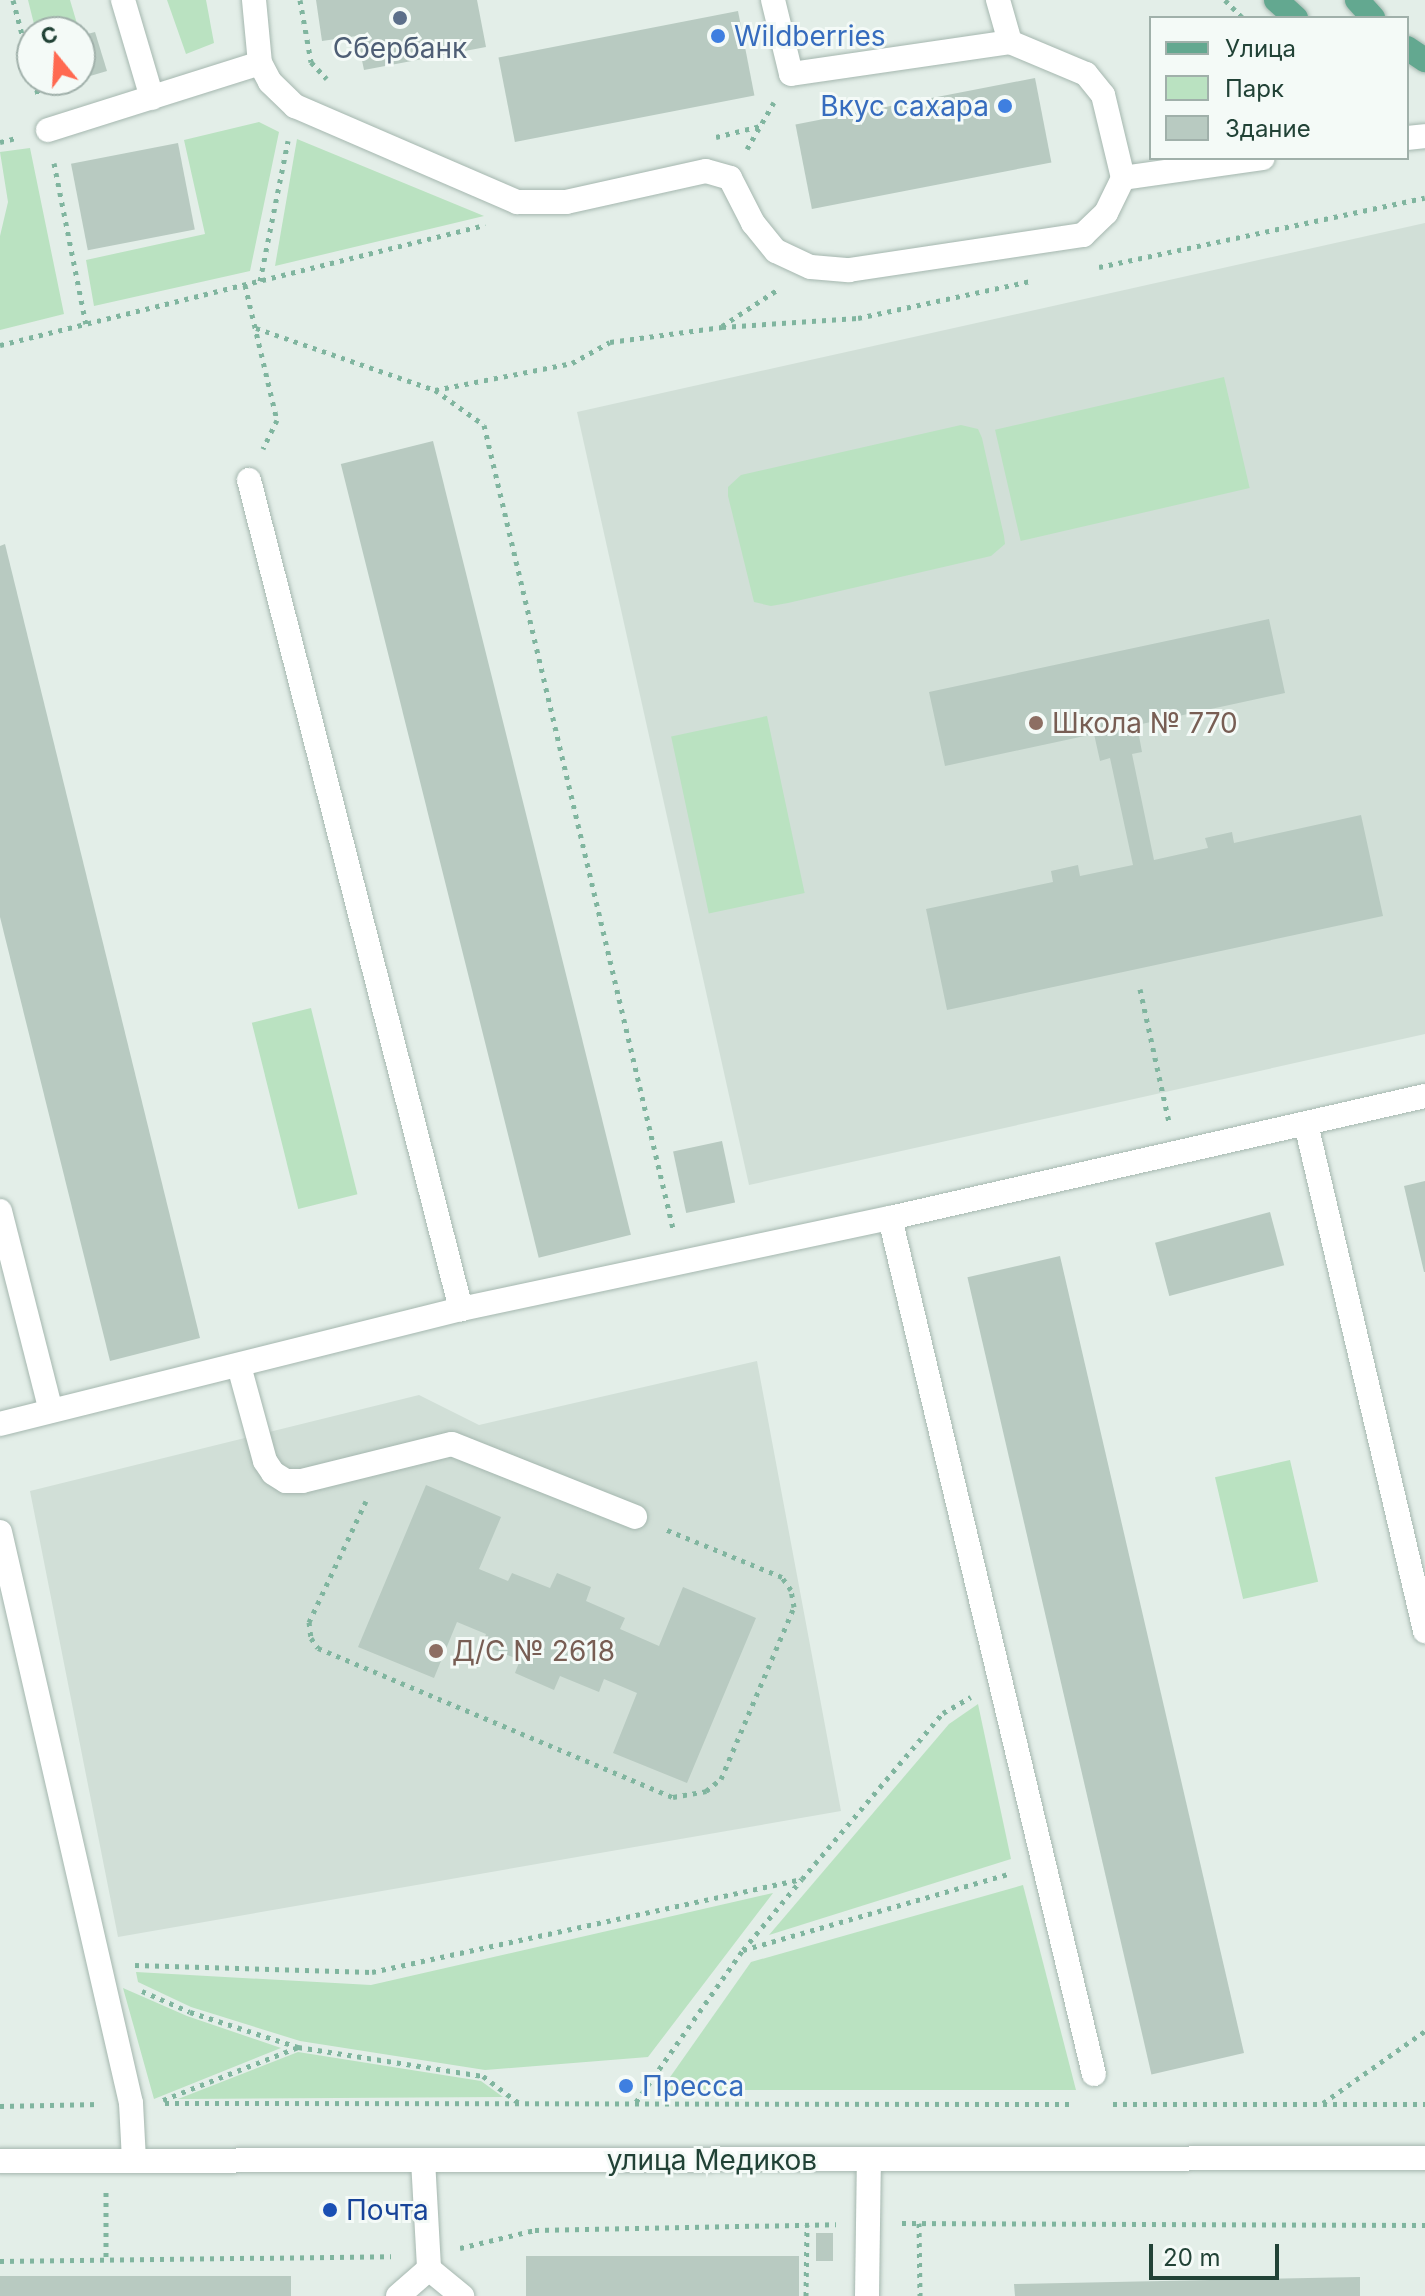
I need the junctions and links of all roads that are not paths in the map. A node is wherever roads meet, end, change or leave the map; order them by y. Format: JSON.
{"nodes":[{"id":1,"x":123,"y":0,"type":"edge"},
{"id":2,"x":254,"y":0,"type":"edge"},
{"id":3,"x":773,"y":0,"type":"edge"},
{"id":4,"x":998,"y":0,"type":"edge"},
{"id":5,"x":1357,"y":0,"type":"edge"},
{"id":6,"x":1371,"y":16,"type":"edge"},
{"id":7,"x":1010,"y":42,"type":"junction"},
{"id":8,"x":260,"y":63,"type":"junction"},
{"id":9,"x":152,"y":98,"type":"junction"},
{"id":10,"x":48,"y":130,"type":"road end"},
{"id":11,"x":1249,"y":160,"type":"edge"},
{"id":12,"x":1123,"y":178,"type":"junction"},
{"id":13,"x":249,"y":480,"type":"road end"},
{"id":14,"x":1425,"y":1096,"type":"edge"},
{"id":15,"x":1306,"y":1124,"type":"junction"},
{"id":16,"x":0,"y":1211,"type":"edge"},
{"id":17,"x":890,"y":1218,"type":"junction"},
{"id":18,"x":461,"y":1309,"type":"junction"},
{"id":19,"x":239,"y":1366,"type":"junction"},
{"id":20,"x":51,"y":1411,"type":"junction"},
{"id":21,"x":0,"y":1424,"type":"edge"},
{"id":22,"x":635,"y":1517,"type":"road end"},
{"id":23,"x":0,"y":1532,"type":"edge"},
{"id":24,"x":11,"y":1626,"type":"edge"},
{"id":25,"x":1425,"y":1631,"type":"edge"},
{"id":26,"x":1094,"y":2074,"type":"dead end"},
{"id":27,"x":1425,"y":2158,"type":"edge"},
{"id":28,"x":423,"y":2160,"type":"junction"},
{"id":29,"x":869,"y":2160,"type":"junction"},
{"id":30,"x":0,"y":2161,"type":"edge"},
{"id":31,"x":134,"y":2161,"type":"junction"},
{"id":32,"x":428,"y":2262,"type":"junction"},
{"id":33,"x":398,"y":2296,"type":"edge"},
{"id":34,"x":462,"y":2296,"type":"edge"},
{"id":35,"x":867,"y":2296,"type":"edge"}],
"edges":[{"from":1,"to":9,"type":"street"},
{"from":2,"to":8,"type":"street"},
{"from":3,"to":7,"type":"street"},
{"from":4,"to":7,"type":"street"},
{"from":5,"to":6,"type":"main road"},
{"from":7,"to":12,"type":"street"},
{"from":8,"to":9,"type":"street"},
{"from":8,"to":12,"type":"street"},
{"from":9,"to":10,"type":"street"},
{"from":11,"to":12,"type":"street"},
{"from":13,"to":18,"type":"street"},
{"from":14,"to":15,"type":"street"},
{"from":15,"to":17,"type":"street"},
{"from":15,"to":25,"type":"street"},
{"from":16,"to":20,"type":"street"},
{"from":17,"to":18,"type":"street"},
{"from":17,"to":26,"type":"street"},
{"from":18,"to":19,"type":"street"},
{"from":19,"to":20,"type":"street"},
{"from":19,"to":22,"type":"street"},
{"from":20,"to":21,"type":"street"},
{"from":23,"to":24,"type":"street"},
{"from":24,"to":31,"type":"street"},
{"from":27,"to":29,"type":"street","name":"улица Медиков"},
{"from":28,"to":29,"type":"street","name":"улица Медиков"},
{"from":28,"to":31,"type":"street","name":"улица Медиков"},
{"from":28,"to":32,"type":"street"},
{"from":29,"to":35,"type":"street"},
{"from":30,"to":31,"type":"street","name":"улица Медиков"},
{"from":32,"to":33,"type":"street"},
{"from":32,"to":34,"type":"street"}]}
